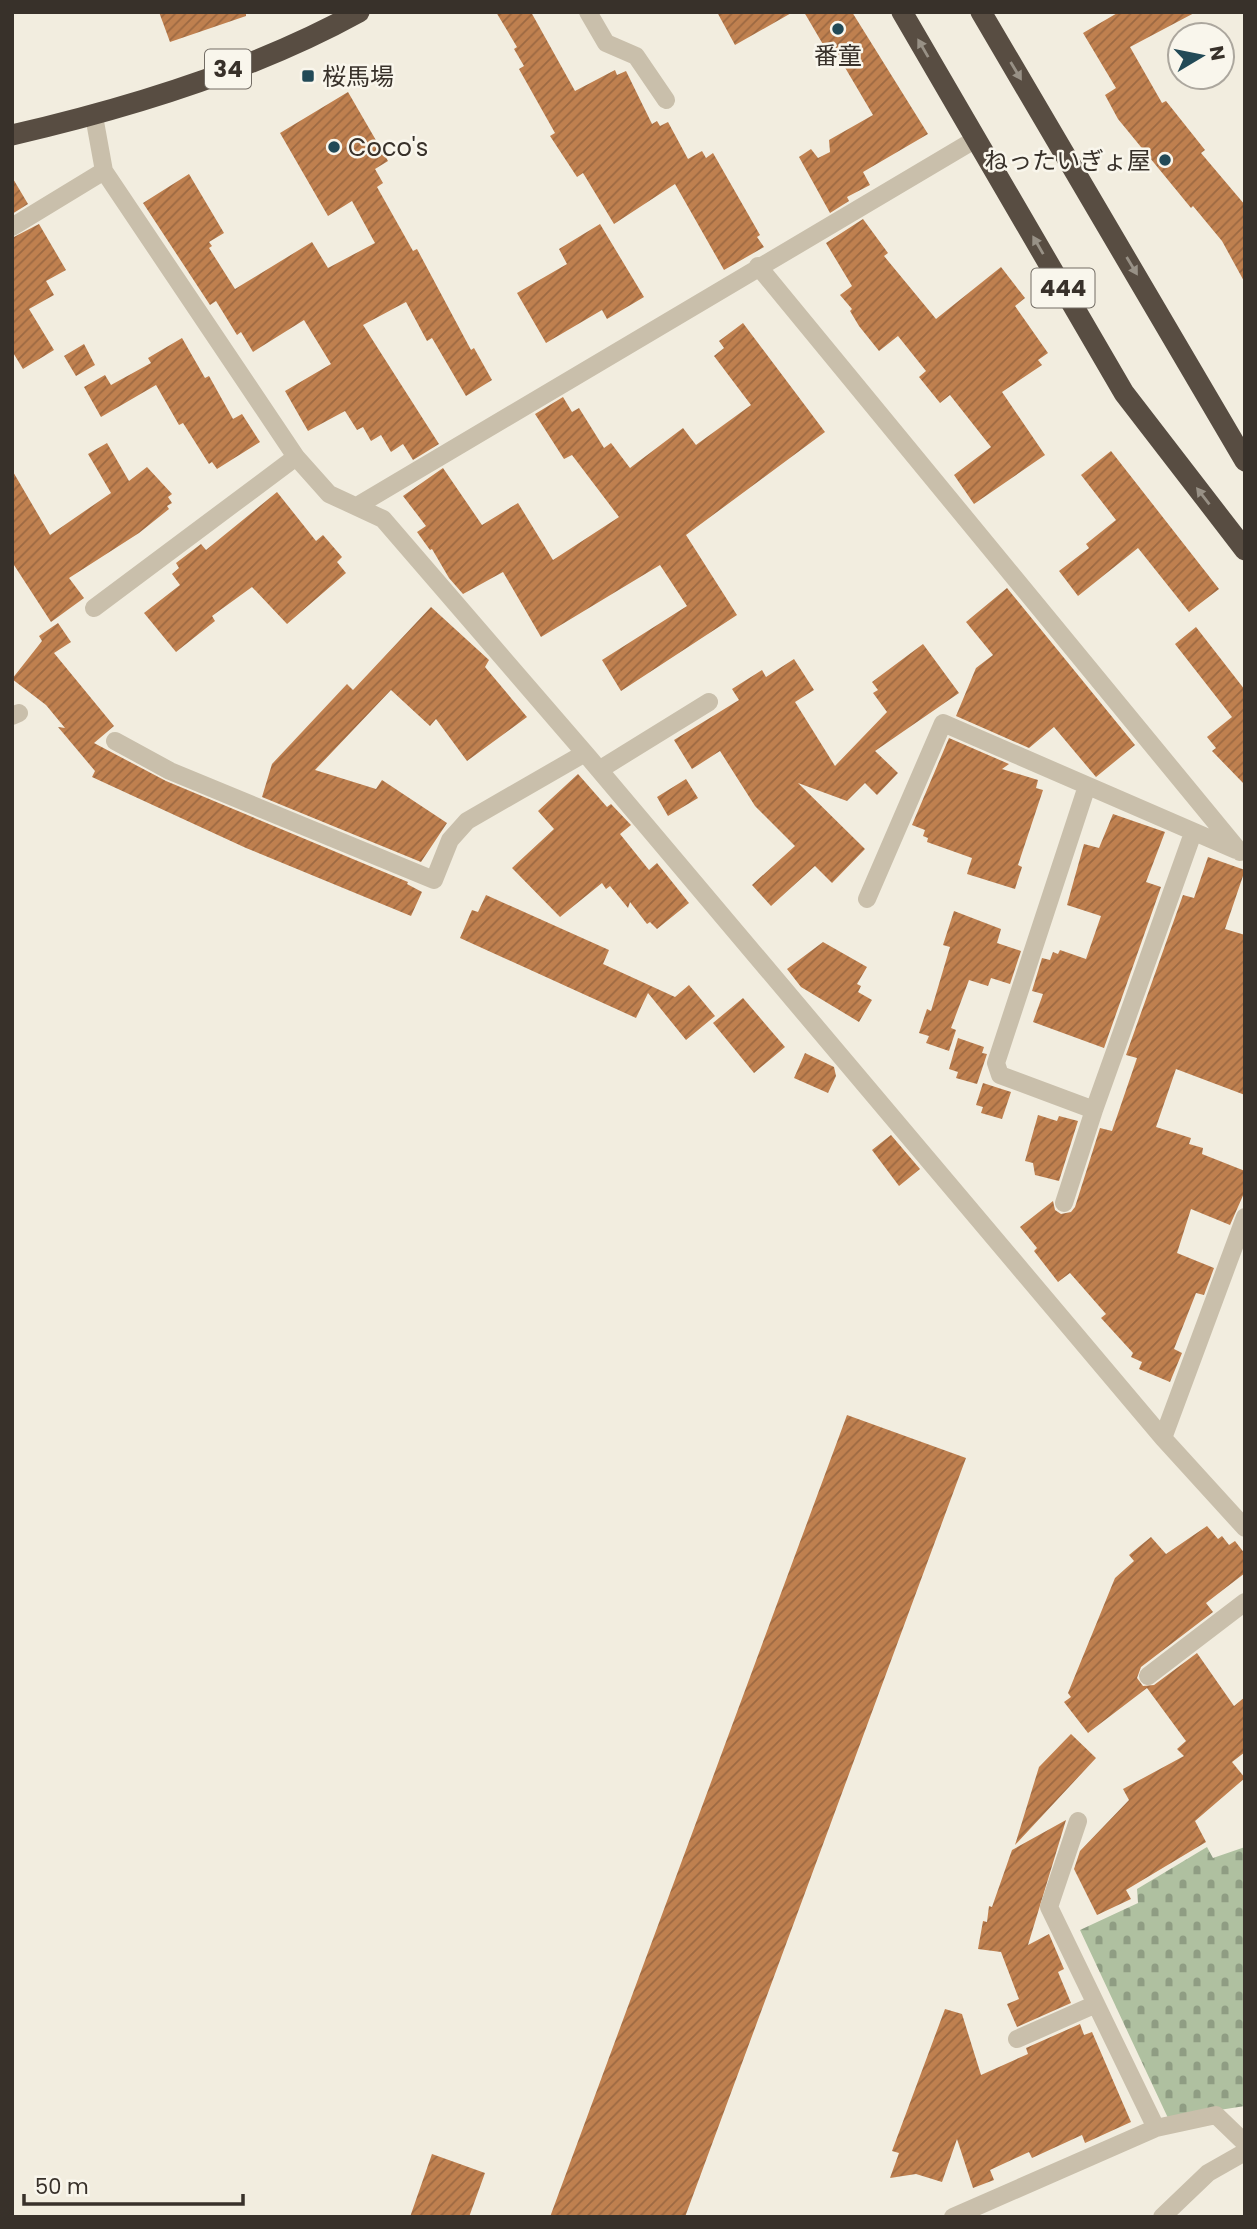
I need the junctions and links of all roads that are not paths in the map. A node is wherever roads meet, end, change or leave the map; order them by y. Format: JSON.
{"nodes":[{"id":1,"x":359,"y":12,"type":"edge"},
{"id":2,"x":588,"y":12,"type":"edge"},
{"id":3,"x":902,"y":12,"type":"edge"},
{"id":4,"x":981,"y":12,"type":"edge"},
{"id":5,"x":666,"y":100,"type":"dead end"},
{"id":6,"x":94,"y":116,"type":"junction"},
{"id":7,"x":12,"y":135,"type":"edge"},
{"id":8,"x":976,"y":139,"type":"junction"},
{"id":9,"x":104,"y":171,"type":"junction"},
{"id":10,"x":12,"y":227,"type":"edge"},
{"id":11,"x":758,"y":266,"type":"junction"},
{"id":12,"x":296,"y":457,"type":"junction"},
{"id":13,"x":1245,"y":461,"type":"edge"},
{"id":14,"x":357,"y":506,"type":"junction"},
{"id":15,"x":1245,"y":550,"type":"edge"},
{"id":16,"x":94,"y":608,"type":"dead end"},
{"id":17,"x":709,"y":702,"type":"dead end"},
{"id":18,"x":115,"y":741,"type":"dead end"},
{"id":19,"x":585,"y":753,"type":"junction"},
{"id":20,"x":599,"y":770,"type":"junction"},
{"id":21,"x":1087,"y":786,"type":"junction"},
{"id":22,"x":1193,"y":833,"type":"junction"},
{"id":23,"x":1242,"y":853,"type":"edge"},
{"id":24,"x":867,"y":899,"type":"dead end"},
{"id":25,"x":1094,"y":1110,"type":"junction"},
{"id":26,"x":1064,"y":1203,"type":"dead end"},
{"id":27,"x":1245,"y":1217,"type":"edge"},
{"id":28,"x":1163,"y":1438,"type":"junction"},
{"id":29,"x":1237,"y":1506,"type":"edge"},
{"id":30,"x":1245,"y":1528,"type":"edge"},
{"id":31,"x":1245,"y":1602,"type":"edge"},
{"id":32,"x":1148,"y":1676,"type":"dead end"},
{"id":33,"x":1078,"y":1821,"type":"dead end"},
{"id":34,"x":1096,"y":2004,"type":"junction"},
{"id":35,"x":1017,"y":2039,"type":"dead end"},
{"id":36,"x":1156,"y":2128,"type":"junction"},
{"id":37,"x":1245,"y":2143,"type":"edge"},
{"id":38,"x":1245,"y":2152,"type":"edge"},
{"id":39,"x":1172,"y":2213,"type":"edge"},
{"id":40,"x":953,"y":2217,"type":"edge"}],
"edges":[{"from":1,"to":6,"type":"highway","number":"34"},
{"from":2,"to":5,"type":"street"},
{"from":8,"to":3,"type":"highway","number":"444","one_way":true},
{"from":4,"to":13,"type":"highway","number":"444","one_way":true},
{"from":6,"to":7,"type":"highway","number":"34"},
{"from":6,"to":9,"type":"street"},
{"from":8,"to":11,"type":"street"},
{"from":15,"to":8,"type":"highway","number":"444","one_way":true},
{"from":9,"to":10,"type":"street"},
{"from":9,"to":12,"type":"street"},
{"from":11,"to":14,"type":"street"},
{"from":11,"to":23,"type":"street"},
{"from":12,"to":14,"type":"street"},
{"from":12,"to":16,"type":"street"},
{"from":14,"to":19,"type":"street"},
{"from":17,"to":20,"type":"street"},
{"from":18,"to":19,"type":"street"},
{"from":19,"to":20,"type":"street"},
{"from":20,"to":28,"type":"street"},
{"from":21,"to":22,"type":"street"},
{"from":21,"to":24,"type":"street"},
{"from":21,"to":25,"type":"street"},
{"from":22,"to":23,"type":"street"},
{"from":22,"to":25,"type":"street"},
{"from":25,"to":26,"type":"street"},
{"from":27,"to":28,"type":"street"},
{"from":28,"to":29,"type":"street"},
{"from":29,"to":30,"type":"street"},
{"from":31,"to":32,"type":"street"},
{"from":33,"to":34,"type":"street"},
{"from":34,"to":35,"type":"street"},
{"from":34,"to":36,"type":"street"},
{"from":36,"to":37,"type":"street"},
{"from":36,"to":40,"type":"street"},
{"from":38,"to":39,"type":"street"}]}
